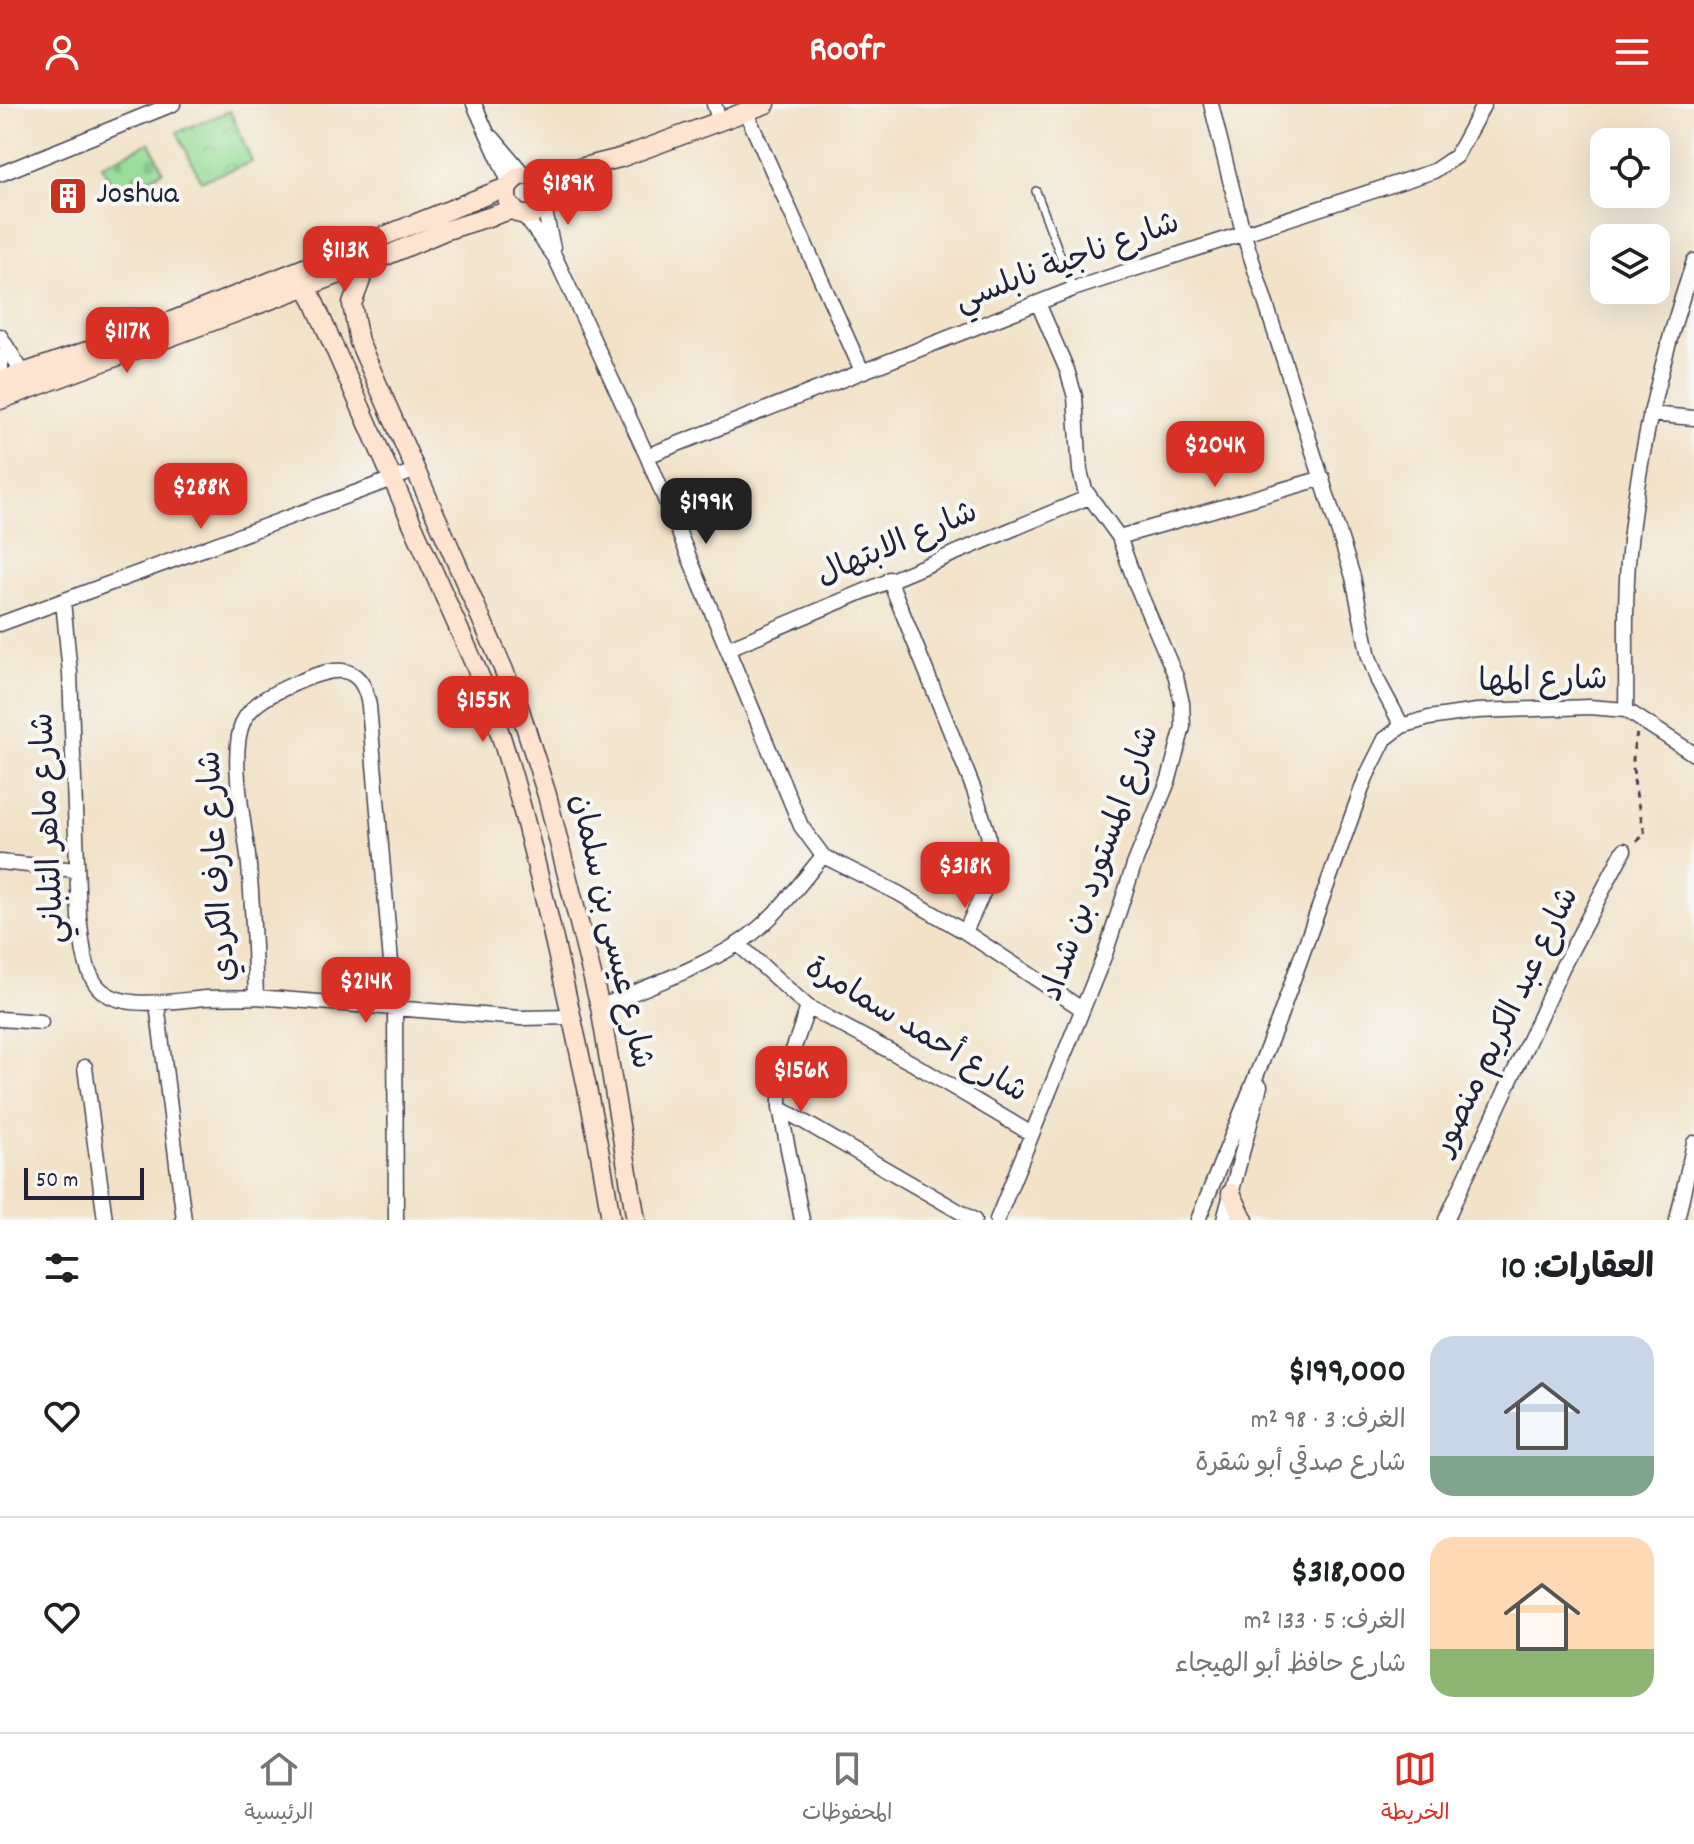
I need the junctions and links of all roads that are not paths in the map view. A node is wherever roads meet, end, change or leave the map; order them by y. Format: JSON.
{"nodes":[{"id":1,"x":173,"y":104,"type":"edge"},
{"id":2,"x":474,"y":104,"type":"edge"},
{"id":3,"x":766,"y":104,"type":"edge"},
{"id":4,"x":1211,"y":104,"type":"edge"},
{"id":5,"x":1484,"y":104,"type":"edge"},
{"id":6,"x":746,"y":112,"type":"junction"},
{"id":7,"x":717,"y":113,"type":"edge"},
{"id":8,"x":620,"y":158,"type":"junction"},
{"id":9,"x":0,"y":174,"type":"edge"},
{"id":10,"x":521,"y":181,"type":"junction"},
{"id":11,"x":1036,"y":191,"type":"dead end"},
{"id":12,"x":546,"y":203,"type":"junction"},
{"id":13,"x":518,"y":212,"type":"junction"},
{"id":14,"x":1243,"y":232,"type":"junction"},
{"id":15,"x":555,"y":257,"type":"junction"},
{"id":16,"x":1694,"y":261,"type":"edge"},
{"id":17,"x":367,"y":264,"type":"junction"},
{"id":18,"x":307,"y":286,"type":"junction"},
{"id":19,"x":1073,"y":289,"type":"junction"},
{"id":20,"x":1038,"y":303,"type":"junction"},
{"id":21,"x":0,"y":336,"type":"edge"},
{"id":22,"x":0,"y":357,"type":"edge"},
{"id":23,"x":862,"y":371,"type":"junction"},
{"id":24,"x":28,"y":380,"type":"junction"},
{"id":25,"x":3,"y":389,"type":"edge"},
{"id":26,"x":1650,"y":414,"type":"junction"},
{"id":27,"x":1694,"y":418,"type":"edge"},
{"id":28,"x":647,"y":456,"type":"junction"},
{"id":29,"x":414,"y":471,"type":"junction"},
{"id":30,"x":1323,"y":478,"type":"junction"},
{"id":31,"x":392,"y":479,"type":"junction"},
{"id":32,"x":1089,"y":497,"type":"junction"},
{"id":33,"x":1119,"y":537,"type":"junction"},
{"id":34,"x":889,"y":579,"type":"junction"},
{"id":35,"x":63,"y":601,"type":"junction"},
{"id":36,"x":0,"y":624,"type":"edge"},
{"id":37,"x":729,"y":648,"type":"junction"},
{"id":38,"x":1626,"y":710,"type":"junction"},
{"id":39,"x":1402,"y":726,"type":"junction"},
{"id":40,"x":1694,"y":754,"type":"edge"},
{"id":41,"x":553,"y":817,"type":"junction"},
{"id":42,"x":526,"y":821,"type":"junction"},
{"id":43,"x":1624,"y":850,"type":"road end"},
{"id":44,"x":823,"y":856,"type":"junction"},
{"id":45,"x":0,"y":862,"type":"edge"},
{"id":46,"x":76,"y":870,"type":"junction"},
{"id":47,"x":965,"y":932,"type":"junction"},
{"id":48,"x":738,"y":944,"type":"junction"},
{"id":49,"x":256,"y":997,"type":"junction"},
{"id":50,"x":157,"y":1004,"type":"junction"},
{"id":51,"x":600,"y":1007,"type":"junction"},
{"id":52,"x":808,"y":1007,"type":"junction"},
{"id":53,"x":395,"y":1009,"type":"junction"},
{"id":54,"x":1082,"y":1009,"type":"junction"},
{"id":55,"x":572,"y":1017,"type":"junction"},
{"id":56,"x":0,"y":1019,"type":"edge"},
{"id":57,"x":41,"y":1022,"type":"dead end"},
{"id":58,"x":1277,"y":1024,"type":"junction"},
{"id":59,"x":85,"y":1067,"type":"dead end"},
{"id":60,"x":780,"y":1108,"type":"junction"},
{"id":61,"x":1030,"y":1133,"type":"junction"},
{"id":62,"x":1694,"y":1143,"type":"edge"},
{"id":63,"x":1231,"y":1193,"type":"junction"},
{"id":64,"x":105,"y":1220,"type":"edge"},
{"id":65,"x":184,"y":1220,"type":"edge"},
{"id":66,"x":396,"y":1220,"type":"edge"},
{"id":67,"x":611,"y":1220,"type":"edge"},
{"id":68,"x":636,"y":1220,"type":"edge"},
{"id":69,"x":802,"y":1220,"type":"edge"},
{"id":70,"x":974,"y":1220,"type":"edge"},
{"id":71,"x":997,"y":1220,"type":"edge"},
{"id":72,"x":1198,"y":1220,"type":"edge"},
{"id":73,"x":1224,"y":1220,"type":"edge"},
{"id":74,"x":1244,"y":1220,"type":"edge"},
{"id":75,"x":1446,"y":1220,"type":"edge"},
{"id":76,"x":1677,"y":1220,"type":"edge"}],
"edges":[{"from":1,"to":9,"type":"street"},
{"from":2,"to":10,"type":"street"},
{"from":3,"to":6,"type":"street"},
{"from":4,"to":14,"type":"street"},
{"from":5,"to":14,"type":"street","name":"شارع ناجية نابلسي"},
{"from":6,"to":7,"type":"street"},
{"from":6,"to":23,"type":"street"},
{"from":7,"to":8,"type":"street"},
{"from":8,"to":10,"type":"street"},
{"from":8,"to":12,"type":"street"},
{"from":10,"to":12,"type":"street"},
{"from":10,"to":13,"type":"street"},
{"from":10,"to":24,"type":"street"},
{"from":11,"to":19,"type":"lane"},
{"from":12,"to":13,"type":"street"},
{"from":12,"to":15,"type":"street"},
{"from":13,"to":15,"type":"street"},
{"from":13,"to":17,"type":"street"},
{"from":14,"to":19,"type":"street","name":"شارع ناجية نابلسي"},
{"from":14,"to":30,"type":"street"},
{"from":15,"to":28,"type":"street"},
{"from":16,"to":26,"type":"street"},
{"from":17,"to":18,"type":"street"},
{"from":17,"to":29,"type":"street","name":"شارع عيسى بن سلمان"},
{"from":18,"to":24,"type":"street"},
{"from":18,"to":31,"type":"street","name":"شارع عيسى بن سلمان"},
{"from":19,"to":20,"type":"street","name":"شارع ناجية نابلسي"},
{"from":20,"to":23,"type":"street","name":"شارع ناجية نابلسي"},
{"from":20,"to":32,"type":"street","name":"شارع المستورد بن شداد"},
{"from":21,"to":24,"type":"street"},
{"from":22,"to":25,"type":"street"},
{"from":23,"to":28,"type":"street","name":"شارع ناجية نابلسي"},
{"from":24,"to":25,"type":"street"},
{"from":26,"to":27,"type":"street"},
{"from":26,"to":38,"type":"street"},
{"from":28,"to":37,"type":"street"},
{"from":29,"to":31,"type":"street"},
{"from":29,"to":41,"type":"street","name":"شارع عيسى بن سلمان"},
{"from":30,"to":33,"type":"street"},
{"from":30,"to":39,"type":"street"},
{"from":31,"to":35,"type":"street"},
{"from":31,"to":42,"type":"street","name":"شارع عيسى بن سلمان"},
{"from":32,"to":33,"type":"street","name":"شارع المستورد بن شداد"},
{"from":32,"to":34,"type":"street","name":"شارع الابتهال"},
{"from":33,"to":54,"type":"street","name":"شارع المستورد بن شداد"},
{"from":34,"to":37,"type":"street","name":"شارع الابتهال"},
{"from":34,"to":47,"type":"street"},
{"from":35,"to":36,"type":"street"},
{"from":35,"to":46,"type":"street","name":"شارع ماهر التلباني"},
{"from":37,"to":44,"type":"street"},
{"from":38,"to":39,"type":"street","name":"شارع المها"},
{"from":38,"to":40,"type":"street","name":"شارع المها"},
{"from":39,"to":58,"type":"street","name":"شارع المها"},
{"from":41,"to":42,"type":"street"},
{"from":41,"to":51,"type":"street","name":"شارع عيسى بن سلمان"},
{"from":42,"to":55,"type":"street","name":"شارع عيسى بن سلمان"},
{"from":43,"to":75,"type":"street","name":"شارع عبد الكريم منصور"},
{"from":44,"to":47,"type":"street"},
{"from":44,"to":48,"type":"street"},
{"from":45,"to":46,"type":"street"},
{"from":46,"to":50,"type":"street","name":"شارع ماهر التلباني"},
{"from":47,"to":54,"type":"street"},
{"from":48,"to":51,"type":"street"},
{"from":48,"to":52,"type":"street","name":"شارع أحمد سمامرة"},
{"from":49,"to":50,"type":"street"},
{"from":49,"to":53,"type":"street"},
{"from":49,"to":53,"type":"street","name":"شارع عارف الكردي"},
{"from":50,"to":65,"type":"street"},
{"from":51,"to":68,"type":"street","name":"شارع عيسى بن سلمان"},
{"from":52,"to":60,"type":"street"},
{"from":52,"to":61,"type":"street","name":"شارع أحمد سمامرة"},
{"from":53,"to":55,"type":"street"},
{"from":53,"to":66,"type":"street","name":"شارع عارف الكردي"},
{"from":54,"to":61,"type":"street","name":"شارع المستورد بن شداد"},
{"from":55,"to":67,"type":"street","name":"شارع عيسى بن سلمان"},
{"from":56,"to":57,"type":"street"},
{"from":58,"to":63,"type":"street"},
{"from":58,"to":72,"type":"street"},
{"from":59,"to":64,"type":"street"},
{"from":60,"to":69,"type":"street"},
{"from":60,"to":70,"type":"street"},
{"from":61,"to":71,"type":"street","name":"شارع المستورد بن شداد"},
{"from":62,"to":76,"type":"street"},
{"from":63,"to":73,"type":"street"},
{"from":63,"to":74,"type":"street"}]}
